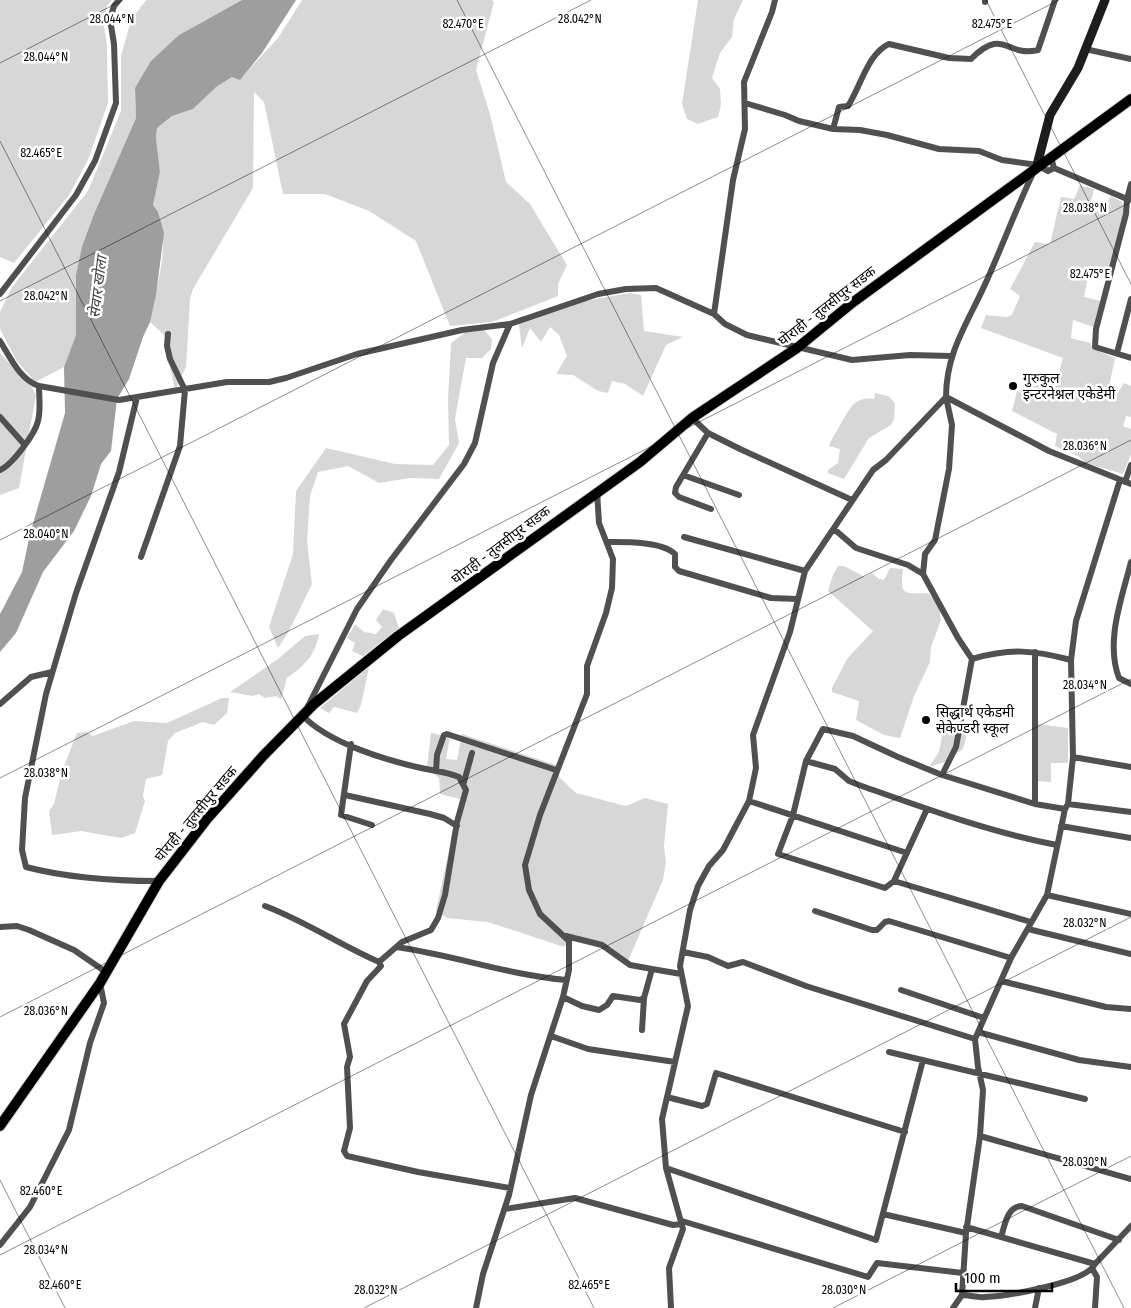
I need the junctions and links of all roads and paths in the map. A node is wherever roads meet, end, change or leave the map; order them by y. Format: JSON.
{"nodes":[{"id":1,"x":119,"y":0,"type":"edge"},
{"id":2,"x":775,"y":0,"type":"edge"},
{"id":3,"x":1055,"y":0,"type":"edge"},
{"id":4,"x":1105,"y":0,"type":"edge"},
{"id":5,"x":1085,"y":49,"type":"junction"},
{"id":6,"x":1131,"y":59,"type":"edge"},
{"id":7,"x":1131,"y":99,"type":"edge"},
{"id":8,"x":744,"y":103,"type":"junction"},
{"id":9,"x":834,"y":130,"type":"junction"},
{"id":10,"x":1051,"y":157,"type":"junction"},
{"id":11,"x":1037,"y":166,"type":"junction"},
{"id":12,"x":1054,"y":168,"type":"junction"},
{"id":13,"x":1131,"y":184,"type":"edge"},
{"id":14,"x":1129,"y":199,"type":"edge"},
{"id":15,"x":0,"y":294,"type":"edge"},
{"id":16,"x":1131,"y":299,"type":"edge"},
{"id":17,"x":714,"y":314,"type":"junction"},
{"id":18,"x":510,"y":324,"type":"junction"},
{"id":19,"x":168,"y":334,"type":"dead end"},
{"id":20,"x":0,"y":341,"type":"edge"},
{"id":21,"x":797,"y":348,"type":"junction"},
{"id":22,"x":1117,"y":353,"type":"junction"},
{"id":23,"x":951,"y":356,"type":"junction"},
{"id":24,"x":1131,"y":358,"type":"edge"},
{"id":25,"x":39,"y":386,"type":"junction"},
{"id":26,"x":185,"y":390,"type":"junction"},
{"id":27,"x":138,"y":397,"type":"junction"},
{"id":28,"x":946,"y":398,"type":"junction"},
{"id":29,"x":0,"y":417,"type":"edge"},
{"id":30,"x":692,"y":418,"type":"junction"},
{"id":31,"x":708,"y":432,"type":"junction"},
{"id":32,"x":24,"y":444,"type":"junction"},
{"id":33,"x":1131,"y":465,"type":"edge"},
{"id":34,"x":0,"y":470,"type":"edge"},
{"id":35,"x":683,"y":475,"type":"junction"},
{"id":36,"x":1125,"y":482,"type":"edge"},
{"id":37,"x":597,"y":491,"type":"junction"},
{"id":38,"x":739,"y":495,"type":"dead end"},
{"id":39,"x":852,"y":500,"type":"junction"},
{"id":40,"x":711,"y":509,"type":"dead end"},
{"id":41,"x":834,"y":529,"type":"junction"},
{"id":42,"x":684,"y":537,"type":"dead end"},
{"id":43,"x":607,"y":542,"type":"junction"},
{"id":44,"x":141,"y":557,"type":"dead end"},
{"id":45,"x":1131,"y":562,"type":"edge"},
{"id":46,"x":805,"y":571,"type":"junction"},
{"id":47,"x":923,"y":574,"type":"junction"},
{"id":48,"x":798,"y":599,"type":"junction"},
{"id":49,"x":1035,"y":652,"type":"junction"},
{"id":50,"x":972,"y":658,"type":"junction"},
{"id":51,"x":1071,"y":660,"type":"junction"},
{"id":52,"x":52,"y":672,"type":"junction"},
{"id":53,"x":1131,"y":684,"type":"edge"},
{"id":54,"x":0,"y":704,"type":"edge"},
{"id":55,"x":304,"y":715,"type":"junction"},
{"id":56,"x":351,"y":744,"type":"junction"},
{"id":57,"x":472,"y":754,"type":"dead end"},
{"id":58,"x":1073,"y":757,"type":"junction"},
{"id":59,"x":806,"y":761,"type":"junction"},
{"id":60,"x":1131,"y":767,"type":"edge"},
{"id":61,"x":556,"y":770,"type":"junction"},
{"id":62,"x":436,"y":772,"type":"junction"},
{"id":63,"x":942,"y":775,"type":"junction"},
{"id":64,"x":464,"y":782,"type":"junction"},
{"id":65,"x":345,"y":795,"type":"junction"},
{"id":66,"x":749,"y":800,"type":"junction"},
{"id":67,"x":1035,"y":804,"type":"junction"},
{"id":68,"x":1066,"y":806,"type":"junction"},
{"id":69,"x":927,"y":809,"type":"junction"},
{"id":70,"x":1131,"y":812,"type":"edge"},
{"id":71,"x":793,"y":815,"type":"junction"},
{"id":72,"x":372,"y":825,"type":"dead end"},
{"id":73,"x":457,"y":826,"type":"junction"},
{"id":74,"x":1061,"y":826,"type":"junction"},
{"id":75,"x":1131,"y":838,"type":"edge"},
{"id":76,"x":1057,"y":845,"type":"junction"},
{"id":77,"x":907,"y":853,"type":"junction"},
{"id":78,"x":159,"y":881,"type":"junction"},
{"id":79,"x":894,"y":881,"type":"junction"},
{"id":80,"x":1047,"y":894,"type":"junction"},
{"id":81,"x":265,"y":906,"type":"dead end"},
{"id":82,"x":815,"y":911,"type":"dead end"},
{"id":83,"x":1131,"y":914,"type":"edge"},
{"id":84,"x":1029,"y":926,"type":"junction"},
{"id":85,"x":0,"y":927,"type":"edge"},
{"id":86,"x":564,"y":936,"type":"junction"},
{"id":87,"x":396,"y":947,"type":"junction"},
{"id":88,"x":683,"y":952,"type":"junction"},
{"id":89,"x":1131,"y":954,"type":"edge"},
{"id":90,"x":1012,"y":958,"type":"junction"},
{"id":91,"x":379,"y":962,"type":"junction"},
{"id":92,"x":652,"y":970,"type":"junction"},
{"id":93,"x":106,"y":972,"type":"junction"},
{"id":94,"x":681,"y":974,"type":"junction"},
{"id":95,"x":566,"y":980,"type":"junction"},
{"id":96,"x":1001,"y":981,"type":"junction"},
{"id":97,"x":100,"y":984,"type":"junction"},
{"id":98,"x":901,"y":990,"type":"dead end"},
{"id":99,"x":563,"y":997,"type":"junction"},
{"id":100,"x":644,"y":998,"type":"junction"},
{"id":101,"x":1131,"y":1009,"type":"edge"},
{"id":102,"x":984,"y":1018,"type":"junction"},
{"id":103,"x":642,"y":1030,"type":"dead end"},
{"id":104,"x":977,"y":1035,"type":"junction"},
{"id":105,"x":551,"y":1036,"type":"junction"},
{"id":106,"x":889,"y":1052,"type":"dead end"},
{"id":107,"x":924,"y":1060,"type":"junction"},
{"id":108,"x":675,"y":1062,"type":"junction"},
{"id":109,"x":1131,"y":1067,"type":"edge"},
{"id":110,"x":980,"y":1073,"type":"junction"},
{"id":111,"x":667,"y":1096,"type":"junction"},
{"id":112,"x":1085,"y":1099,"type":"dead end"},
{"id":113,"x":0,"y":1126,"type":"edge"},
{"id":114,"x":904,"y":1132,"type":"junction"},
{"id":115,"x":980,"y":1136,"type":"junction"},
{"id":116,"x":666,"y":1168,"type":"junction"},
{"id":117,"x":1131,"y":1180,"type":"edge"},
{"id":118,"x":510,"y":1188,"type":"junction"},
{"id":119,"x":505,"y":1209,"type":"junction"},
{"id":120,"x":883,"y":1214,"type":"junction"},
{"id":121,"x":682,"y":1222,"type":"junction"},
{"id":122,"x":1131,"y":1226,"type":"edge"},
{"id":123,"x":966,"y":1230,"type":"junction"},
{"id":124,"x":1001,"y":1237,"type":"junction"},
{"id":125,"x":1118,"y":1240,"type":"junction"},
{"id":126,"x":0,"y":1245,"type":"edge"},
{"id":127,"x":1094,"y":1267,"type":"junction"},
{"id":128,"x":963,"y":1273,"type":"junction"},
{"id":129,"x":1039,"y":1288,"type":"junction"},
{"id":130,"x":962,"y":1294,"type":"junction"},
{"id":131,"x":476,"y":1308,"type":"edge"},
{"id":132,"x":671,"y":1308,"type":"edge"},
{"id":133,"x":953,"y":1308,"type":"edge"},
{"id":134,"x":1035,"y":1308,"type":"edge"},
{"id":135,"x":1095,"y":1308,"type":"edge"}],
"edges":[{"from":1,"to":15,"type":"street"},
{"from":2,"to":8,"type":"street"},
{"from":3,"to":9,"type":"street"},
{"from":4,"to":5,"type":"street"},
{"from":5,"to":6,"type":"street"},
{"from":5,"to":11,"type":"street"},
{"from":7,"to":10,"type":"main road","name":"घोराही - तुलसीपुर सडक"},
{"from":8,"to":9,"type":"street"},
{"from":8,"to":17,"type":"street"},
{"from":9,"to":11,"type":"street"},
{"from":10,"to":11,"type":"main road","name":"घोराही - तुलसीपुर सडक"},
{"from":10,"to":12,"type":"street"},
{"from":11,"to":12,"type":"street"},
{"from":11,"to":21,"type":"main road","name":"घोराही - तुलसीपुर सडक"},
{"from":11,"to":23,"type":"street"},
{"from":12,"to":14,"type":"street"},
{"from":13,"to":14,"type":"street"},
{"from":14,"to":22,"type":"street"},
{"from":16,"to":22,"type":"street"},
{"from":17,"to":18,"type":"street"},
{"from":17,"to":21,"type":"street"},
{"from":18,"to":26,"type":"street"},
{"from":18,"to":55,"type":"street"},
{"from":19,"to":26,"type":"street"},
{"from":20,"to":25,"type":"street"},
{"from":21,"to":23,"type":"street"},
{"from":21,"to":30,"type":"main road","name":"घोराही - तुलसीपुर सडक"},
{"from":22,"to":24,"type":"street"},
{"from":23,"to":28,"type":"street"},
{"from":25,"to":27,"type":"street"},
{"from":25,"to":32,"type":"street"},
{"from":26,"to":27,"type":"street"},
{"from":26,"to":44,"type":"street"},
{"from":27,"to":52,"type":"street"},
{"from":28,"to":36,"type":"street"},
{"from":28,"to":39,"type":"street"},
{"from":28,"to":47,"type":"street"},
{"from":29,"to":32,"type":"street"},
{"from":30,"to":31,"type":"street"},
{"from":30,"to":37,"type":"main road","name":"घोराही - तुलसीपुर सडक"},
{"from":31,"to":35,"type":"street"},
{"from":31,"to":39,"type":"street"},
{"from":32,"to":34,"type":"street"},
{"from":33,"to":36,"type":"street"},
{"from":35,"to":38,"type":"street"},
{"from":35,"to":40,"type":"street"},
{"from":36,"to":51,"type":"street"},
{"from":37,"to":43,"type":"street"},
{"from":37,"to":55,"type":"main road","name":"घोराही - तुलसीपुर सडक"},
{"from":39,"to":41,"type":"street"},
{"from":41,"to":46,"type":"street"},
{"from":41,"to":47,"type":"street"},
{"from":42,"to":46,"type":"street"},
{"from":43,"to":48,"type":"street"},
{"from":43,"to":61,"type":"street"},
{"from":45,"to":53,"type":"street"},
{"from":46,"to":48,"type":"street"},
{"from":47,"to":50,"type":"street"},
{"from":48,"to":66,"type":"street"},
{"from":49,"to":50,"type":"street"},
{"from":49,"to":51,"type":"street"},
{"from":49,"to":67,"type":"street"},
{"from":50,"to":63,"type":"street"},
{"from":51,"to":58,"type":"street"},
{"from":52,"to":54,"type":"street"},
{"from":52,"to":78,"type":"street"},
{"from":55,"to":56,"type":"street"},
{"from":55,"to":78,"type":"main road","name":"घोराही - तुलसीपुर सडक"},
{"from":56,"to":62,"type":"street"},
{"from":56,"to":65,"type":"street"},
{"from":57,"to":64,"type":"street"},
{"from":58,"to":60,"type":"street"},
{"from":58,"to":68,"type":"street"},
{"from":59,"to":63,"type":"street"},
{"from":59,"to":69,"type":"street"},
{"from":59,"to":71,"type":"street"},
{"from":61,"to":62,"type":"street"},
{"from":61,"to":86,"type":"street"},
{"from":62,"to":64,"type":"street"},
{"from":63,"to":67,"type":"street"},
{"from":64,"to":73,"type":"street"},
{"from":65,"to":72,"type":"street"},
{"from":65,"to":73,"type":"street"},
{"from":66,"to":71,"type":"street"},
{"from":66,"to":88,"type":"street"},
{"from":67,"to":68,"type":"street"},
{"from":68,"to":70,"type":"street"},
{"from":68,"to":74,"type":"street"},
{"from":69,"to":76,"type":"street"},
{"from":69,"to":77,"type":"street"},
{"from":71,"to":77,"type":"street"},
{"from":71,"to":79,"type":"street"},
{"from":73,"to":87,"type":"street"},
{"from":74,"to":75,"type":"street"},
{"from":74,"to":76,"type":"street"},
{"from":76,"to":80,"type":"street"},
{"from":77,"to":79,"type":"street"},
{"from":78,"to":93,"type":"main road","name":"घोराही - तुलसीपुर सडक"},
{"from":79,"to":84,"type":"street"},
{"from":80,"to":83,"type":"street"},
{"from":80,"to":84,"type":"street"},
{"from":81,"to":91,"type":"street"},
{"from":82,"to":90,"type":"street"},
{"from":84,"to":89,"type":"street"},
{"from":84,"to":90,"type":"street"},
{"from":85,"to":93,"type":"street"},
{"from":86,"to":92,"type":"street"},
{"from":86,"to":95,"type":"street"},
{"from":87,"to":91,"type":"street"},
{"from":87,"to":95,"type":"street"},
{"from":88,"to":94,"type":"street"},
{"from":88,"to":104,"type":"street"},
{"from":90,"to":96,"type":"street"},
{"from":91,"to":118,"type":"street"},
{"from":92,"to":94,"type":"street"},
{"from":92,"to":100,"type":"street"},
{"from":93,"to":97,"type":"main road","name":"घोराही - तुलसीपुर सडक"},
{"from":94,"to":108,"type":"street"},
{"from":95,"to":99,"type":"street"},
{"from":96,"to":101,"type":"street"},
{"from":96,"to":102,"type":"street"},
{"from":97,"to":113,"type":"main road","name":"घोराही - तुलसीपुर सडक"},
{"from":97,"to":126,"type":"street"},
{"from":98,"to":102,"type":"street"},
{"from":99,"to":100,"type":"street"},
{"from":99,"to":105,"type":"street"},
{"from":100,"to":103,"type":"street"},
{"from":102,"to":104,"type":"street"},
{"from":104,"to":109,"type":"street"},
{"from":104,"to":110,"type":"street"},
{"from":105,"to":108,"type":"street"},
{"from":105,"to":118,"type":"street"},
{"from":106,"to":107,"type":"street"},
{"from":107,"to":110,"type":"street"},
{"from":107,"to":114,"type":"street"},
{"from":108,"to":111,"type":"street"},
{"from":110,"to":112,"type":"street"},
{"from":110,"to":115,"type":"street"},
{"from":111,"to":114,"type":"street"},
{"from":111,"to":116,"type":"street"},
{"from":114,"to":120,"type":"street"},
{"from":115,"to":117,"type":"street"},
{"from":115,"to":123,"type":"street"},
{"from":116,"to":120,"type":"street"},
{"from":116,"to":121,"type":"street"},
{"from":118,"to":119,"type":"street"},
{"from":119,"to":121,"type":"street"},
{"from":119,"to":131,"type":"street"},
{"from":120,"to":123,"type":"street"},
{"from":121,"to":128,"type":"street"},
{"from":121,"to":132,"type":"street"},
{"from":122,"to":125,"type":"street"},
{"from":123,"to":124,"type":"street"},
{"from":123,"to":128,"type":"street"},
{"from":124,"to":125,"type":"street"},
{"from":124,"to":127,"type":"street"},
{"from":125,"to":127,"type":"street"},
{"from":127,"to":129,"type":"street"},
{"from":127,"to":135,"type":"street"},
{"from":128,"to":130,"type":"street"},
{"from":129,"to":130,"type":"street"},
{"from":129,"to":134,"type":"street"},
{"from":130,"to":133,"type":"street"}]}
